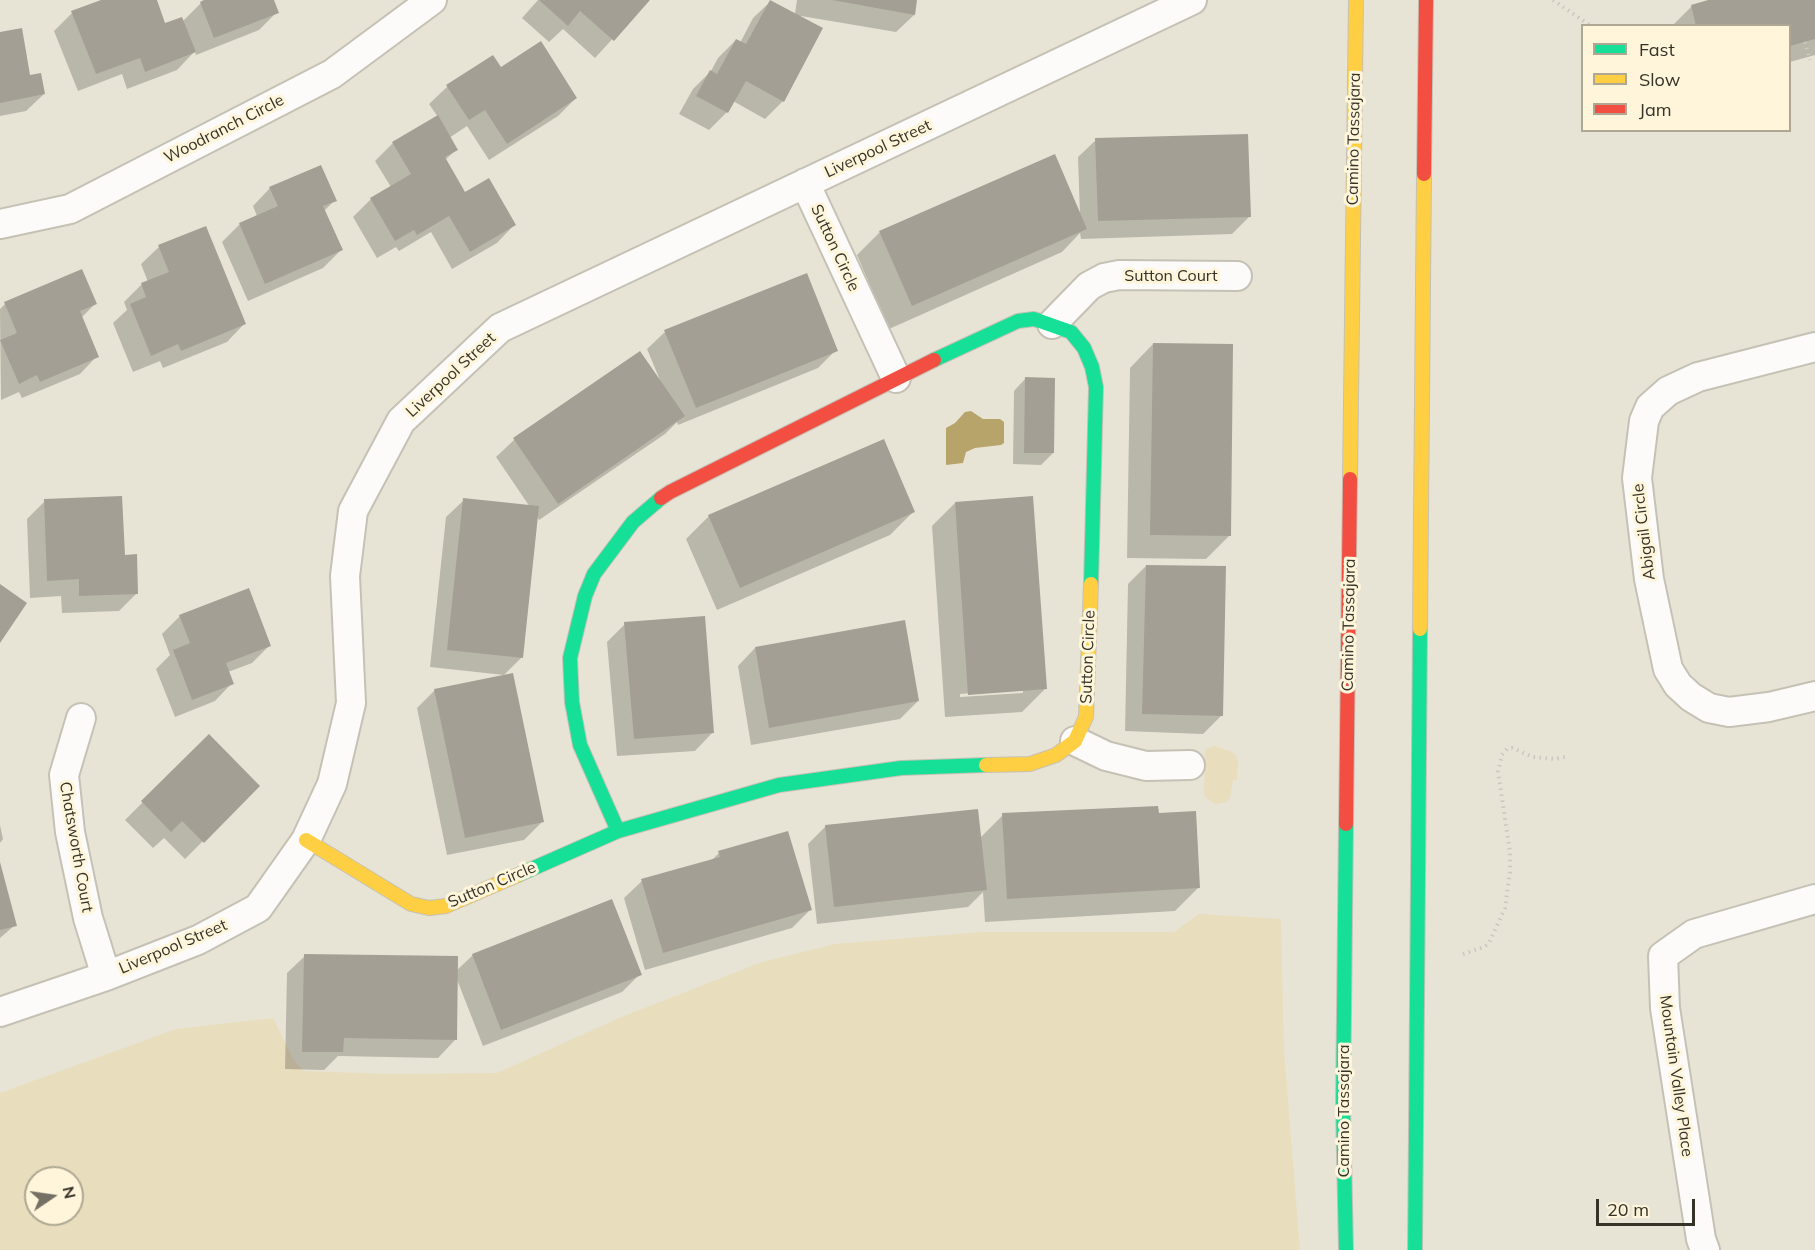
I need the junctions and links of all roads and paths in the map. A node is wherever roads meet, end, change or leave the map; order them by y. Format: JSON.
{"nodes":[{"id":1,"x":432,"y":0,"type":"edge"},
{"id":2,"x":1192,"y":0,"type":"edge"},
{"id":3,"x":1356,"y":0,"type":"edge"},
{"id":4,"x":1426,"y":0,"type":"edge"},
{"id":5,"x":1553,"y":0,"type":"edge"},
{"id":6,"x":1588,"y":24,"type":"edge"},
{"id":7,"x":1806,"y":42,"type":"dead end"},
{"id":8,"x":1810,"y":60,"type":"dead end"},
{"id":9,"x":806,"y":183,"type":"junction"},
{"id":10,"x":0,"y":224,"type":"edge"},
{"id":11,"x":1237,"y":276,"type":"dead end"},
{"id":12,"x":1052,"y":324,"type":"junction"},
{"id":13,"x":1815,"y":347,"type":"edge"},
{"id":14,"x":896,"y":378,"type":"junction"},
{"id":15,"x":1815,"y":696,"type":"edge"},
{"id":16,"x":81,"y":718,"type":"dead end"},
{"id":17,"x":1075,"y":741,"type":"junction"},
{"id":18,"x":1569,"y":756,"type":"dead end"},
{"id":19,"x":1190,"y":765,"type":"dead end"},
{"id":20,"x":618,"y":831,"type":"junction"},
{"id":21,"x":306,"y":840,"type":"junction"},
{"id":22,"x":1815,"y":899,"type":"edge"},
{"id":23,"x":1463,"y":954,"type":"dead end"},
{"id":24,"x":106,"y":976,"type":"junction"},
{"id":25,"x":0,"y":1012,"type":"edge"},
{"id":26,"x":1346,"y":1250,"type":"edge"},
{"id":27,"x":1415,"y":1250,"type":"edge"},
{"id":28,"x":1705,"y":1250,"type":"edge"}],
"edges":[{"from":1,"to":10,"type":"street","name":"Woodranch Circle"},
{"from":2,"to":9,"type":"street","name":"Liverpool Street"},
{"from":3,"to":26,"type":"main road","name":"Camino Tassajara"},
{"from":4,"to":27,"type":"main road"},
{"from":5,"to":6,"type":"path"},
{"from":7,"to":8,"type":"path"},
{"from":9,"to":14,"type":"street","name":"Sutton Circle"},
{"from":9,"to":21,"type":"street","name":"Liverpool Street"},
{"from":11,"to":12,"type":"street","name":"Sutton Court"},
{"from":12,"to":14,"type":"main road","name":"Sutton Circle"},
{"from":12,"to":17,"type":"main road","name":"Sutton Circle"},
{"from":13,"to":15,"type":"street","name":"Abigail Circle"},
{"from":14,"to":20,"type":"main road","name":"Sutton Circle"},
{"from":16,"to":24,"type":"street","name":"Chatsworth Court"},
{"from":17,"to":19,"type":"street"},
{"from":17,"to":20,"type":"main road","name":"Sutton Circle"},
{"from":18,"to":23,"type":"path"},
{"from":20,"to":21,"type":"main road","name":"Sutton Circle"},
{"from":21,"to":24,"type":"street","name":"Liverpool Street"},
{"from":22,"to":28,"type":"street","name":"Mountain Valley Place"},
{"from":24,"to":25,"type":"street","name":"Liverpool Street"}]}
